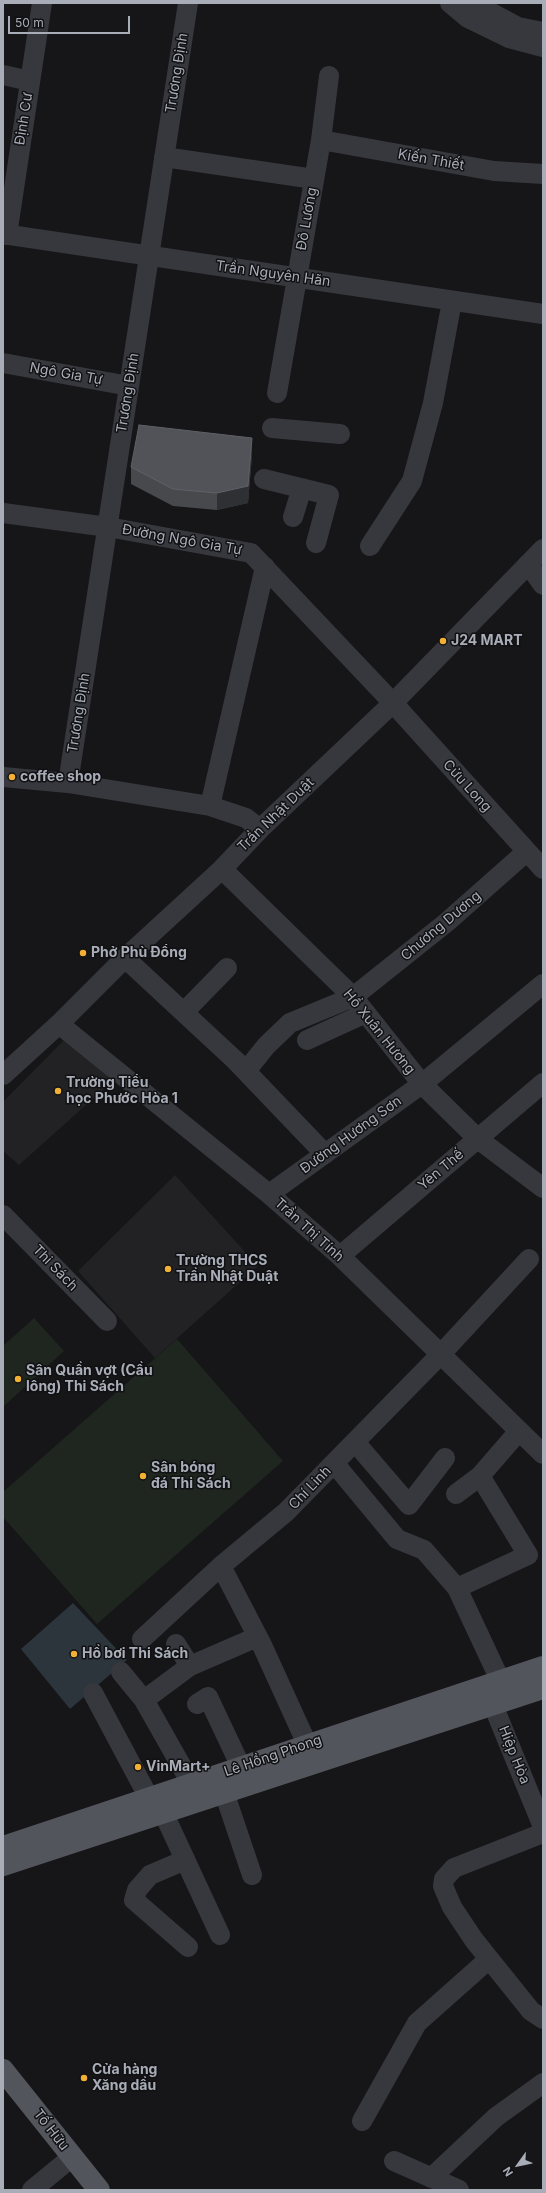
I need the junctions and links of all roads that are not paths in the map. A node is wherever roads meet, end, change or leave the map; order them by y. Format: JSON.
{"nodes":[{"id":1,"x":42,"y":3,"type":"edge"},
{"id":2,"x":188,"y":3,"type":"edge"},
{"id":3,"x":450,"y":3,"type":"edge"},
{"id":4,"x":473,"y":3,"type":"edge"},
{"id":5,"x":543,"y":32,"type":"edge"},
{"id":6,"x":543,"y":48,"type":"edge"},
{"id":7,"x":3,"y":75,"type":"edge"},
{"id":8,"x":329,"y":76,"type":"dead end"},
{"id":9,"x":30,"y":81,"type":"junction"},
{"id":10,"x":321,"y":140,"type":"junction"},
{"id":11,"x":164,"y":157,"type":"junction"},
{"id":12,"x":543,"y":174,"type":"edge"},
{"id":13,"x":314,"y":180,"type":"junction"},
{"id":14,"x":5,"y":234,"type":"edge"},
{"id":15,"x":149,"y":256,"type":"junction"},
{"id":16,"x":297,"y":278,"type":"junction"},
{"id":17,"x":452,"y":301,"type":"junction"},
{"id":18,"x":543,"y":314,"type":"edge"},
{"id":19,"x":3,"y":363,"type":"edge"},
{"id":20,"x":129,"y":386,"type":"junction"},
{"id":21,"x":277,"y":393,"type":"dead end"},
{"id":22,"x":272,"y":428,"type":"dead end"},
{"id":23,"x":340,"y":434,"type":"dead end"},
{"id":24,"x":264,"y":479,"type":"dead end"},
{"id":25,"x":302,"y":488,"type":"junction"},
{"id":26,"x":3,"y":513,"type":"edge"},
{"id":27,"x":293,"y":517,"type":"dead end"},
{"id":28,"x":108,"y":527,"type":"junction"},
{"id":29,"x":316,"y":544,"type":"dead end"},
{"id":30,"x":370,"y":546,"type":"dead end"},
{"id":31,"x":543,"y":549,"type":"edge"},
{"id":32,"x":528,"y":564,"type":"junction"},
{"id":33,"x":265,"y":567,"type":"junction"},
{"id":34,"x":543,"y":585,"type":"edge"},
{"id":35,"x":393,"y":703,"type":"junction"},
{"id":36,"x":3,"y":777,"type":"edge"},
{"id":37,"x":68,"y":783,"type":"junction"},
{"id":38,"x":210,"y":806,"type":"junction"},
{"id":39,"x":260,"y":829,"type":"junction"},
{"id":40,"x":526,"y":852,"type":"junction"},
{"id":41,"x":222,"y":868,"type":"junction"},
{"id":42,"x":543,"y":869,"type":"edge"},
{"id":43,"x":125,"y":958,"type":"junction"},
{"id":44,"x":228,"y":968,"type":"dead end"},
{"id":45,"x":543,"y":984,"type":"edge"},
{"id":46,"x":353,"y":997,"type":"junction"},
{"id":47,"x":184,"y":1012,"type":"junction"},
{"id":48,"x":366,"y":1013,"type":"junction"},
{"id":49,"x":59,"y":1024,"type":"junction"},
{"id":50,"x":307,"y":1040,"type":"dead end"},
{"id":51,"x":246,"y":1072,"type":"junction"},
{"id":52,"x":3,"y":1076,"type":"edge"},
{"id":53,"x":543,"y":1083,"type":"edge"},
{"id":54,"x":422,"y":1084,"type":"junction"},
{"id":55,"x":478,"y":1139,"type":"junction"},
{"id":56,"x":325,"y":1154,"type":"junction"},
{"id":57,"x":543,"y":1188,"type":"edge"},
{"id":58,"x":269,"y":1194,"type":"junction"},
{"id":59,"x":3,"y":1215,"type":"edge"},
{"id":60,"x":340,"y":1256,"type":"junction"},
{"id":61,"x":529,"y":1259,"type":"dead end"},
{"id":62,"x":107,"y":1321,"type":"dead end"},
{"id":63,"x":441,"y":1354,"type":"junction"},
{"id":64,"x":519,"y":1431,"type":"junction"},
{"id":65,"x":355,"y":1442,"type":"junction"},
{"id":66,"x":543,"y":1454,"type":"edge"},
{"id":67,"x":445,"y":1458,"type":"dead end"},
{"id":68,"x":334,"y":1464,"type":"junction"},
{"id":69,"x":480,"y":1476,"type":"junction"},
{"id":70,"x":456,"y":1494,"type":"dead end"},
{"id":71,"x":221,"y":1566,"type":"junction"},
{"id":72,"x":457,"y":1588,"type":"junction"},
{"id":73,"x":258,"y":1636,"type":"junction"},
{"id":74,"x":142,"y":1639,"type":"dead end"},
{"id":75,"x":176,"y":1644,"type":"dead end"},
{"id":76,"x":190,"y":1666,"type":"junction"},
{"id":77,"x":543,"y":1667,"type":"edge"},
{"id":78,"x":121,"y":1672,"type":"dead end"},
{"id":79,"x":500,"y":1682,"type":"junction"},
{"id":80,"x":543,"y":1688,"type":"edge"},
{"id":81,"x":93,"y":1693,"type":"dead end"},
{"id":82,"x":144,"y":1700,"type":"junction"},
{"id":83,"x":197,"y":1704,"type":"dead end"},
{"id":84,"x":493,"y":1705,"type":"junction"},
{"id":85,"x":307,"y":1744,"type":"junction"},
{"id":86,"x":241,"y":1766,"type":"junction"},
{"id":87,"x":191,"y":1783,"type":"junction"},
{"id":88,"x":224,"y":1792,"type":"junction"},
{"id":89,"x":156,"y":1805,"type":"junction"},
{"id":90,"x":543,"y":1827,"type":"edge"},
{"id":91,"x":543,"y":1833,"type":"edge"},
{"id":92,"x":3,"y":1847,"type":"edge"},
{"id":93,"x":185,"y":1860,"type":"junction"},
{"id":94,"x":3,"y":1865,"type":"edge"},
{"id":95,"x":252,"y":1875,"type":"dead end"},
{"id":96,"x":220,"y":1935,"type":"dead end"},
{"id":97,"x":188,"y":1947,"type":"dead end"},
{"id":98,"x":489,"y":1959,"type":"junction"},
{"id":99,"x":543,"y":2019,"type":"edge"},
{"id":100,"x":3,"y":2070,"type":"edge"},
{"id":101,"x":543,"y":2084,"type":"edge"},
{"id":102,"x":362,"y":2121,"type":"dead end"},
{"id":103,"x":72,"y":2157,"type":"junction"},
{"id":104,"x":394,"y":2161,"type":"dead end"},
{"id":105,"x":431,"y":2178,"type":"junction"},
{"id":106,"x":32,"y":2190,"type":"edge"},
{"id":107,"x":99,"y":2190,"type":"edge"},
{"id":108,"x":459,"y":2190,"type":"edge"}],
"edges":[{"from":1,"to":9,"type":"street","name":"Định Cư"},
{"from":2,"to":11,"type":"street","name":"Trương Định"},
{"from":3,"to":6,"type":"street"},
{"from":4,"to":5,"type":"street"},
{"from":7,"to":9,"type":"street"},
{"from":8,"to":10,"type":"street","name":"Đô Lương"},
{"from":9,"to":14,"type":"street","name":"Định Cư"},
{"from":10,"to":12,"type":"street","name":"Kiến Thiết"},
{"from":10,"to":13,"type":"street","name":"Đô Lương"},
{"from":11,"to":13,"type":"street"},
{"from":11,"to":15,"type":"street","name":"Trương Định"},
{"from":13,"to":16,"type":"street","name":"Đô Lương"},
{"from":14,"to":15,"type":"street","name":"Trần Nguyên Hãn"},
{"from":15,"to":16,"type":"street","name":"Trần Nguyên Hãn"},
{"from":15,"to":20,"type":"street","name":"Trương Định"},
{"from":16,"to":17,"type":"street","name":"Trần Nguyên Hãn"},
{"from":16,"to":21,"type":"street","name":"Đô Lương"},
{"from":17,"to":18,"type":"street","name":"Trần Nguyên Hãn"},
{"from":17,"to":30,"type":"street"},
{"from":19,"to":20,"type":"street","name":"Ngô Gia Tự"},
{"from":20,"to":28,"type":"street","name":"Trương Định"},
{"from":22,"to":23,"type":"street"},
{"from":24,"to":25,"type":"street"},
{"from":25,"to":27,"type":"street"},
{"from":25,"to":29,"type":"street"},
{"from":26,"to":28,"type":"street","name":"Đường Ngô Gia Tự"},
{"from":28,"to":33,"type":"street","name":"Đường Ngô Gia Tự"},
{"from":28,"to":37,"type":"street","name":"Trương Định"},
{"from":31,"to":32,"type":"street","name":"Trần Nhật Duật"},
{"from":32,"to":34,"type":"street"},
{"from":32,"to":35,"type":"street","name":"Trần Nhật Duật"},
{"from":33,"to":35,"type":"street","name":"Đường Ngô Gia Tự"},
{"from":33,"to":38,"type":"street"},
{"from":35,"to":39,"type":"street","name":"Trần Nhật Duật"},
{"from":35,"to":40,"type":"street","name":"Cửu Long"},
{"from":36,"to":37,"type":"street"},
{"from":37,"to":38,"type":"street"},
{"from":38,"to":39,"type":"street"},
{"from":39,"to":41,"type":"street","name":"Trần Nhật Duật"},
{"from":40,"to":42,"type":"street","name":"Cửu Long"},
{"from":40,"to":46,"type":"street","name":"Chương Dương"},
{"from":41,"to":43,"type":"street","name":"Trần Nhật Duật"},
{"from":41,"to":46,"type":"street","name":"Hồ Xuân Hương"},
{"from":43,"to":47,"type":"street"},
{"from":43,"to":49,"type":"street","name":"Trần Nhật Duật"},
{"from":44,"to":47,"type":"street"},
{"from":45,"to":54,"type":"street","name":"Đường Hương Sơn"},
{"from":46,"to":48,"type":"street","name":"Hồ Xuân Hương"},
{"from":46,"to":51,"type":"street","name":"Chương Dương"},
{"from":47,"to":51,"type":"street"},
{"from":48,"to":50,"type":"street"},
{"from":48,"to":54,"type":"street","name":"Hồ Xuân Hương"},
{"from":49,"to":52,"type":"street","name":"Trần Nhật Duật"},
{"from":49,"to":58,"type":"street","name":"Trần Thị Tính"},
{"from":51,"to":56,"type":"street"},
{"from":53,"to":55,"type":"street","name":"Yên Thế"},
{"from":54,"to":55,"type":"street","name":"Hồ Xuân Hương"},
{"from":54,"to":56,"type":"street","name":"Đường Hương Sơn"},
{"from":55,"to":57,"type":"street","name":"Hồ Xuân Hương"},
{"from":55,"to":60,"type":"street","name":"Yên Thế"},
{"from":56,"to":58,"type":"street","name":"Đường Hương Sơn"},
{"from":58,"to":60,"type":"street","name":"Trần Thị Tính"},
{"from":59,"to":62,"type":"street","name":"Thi Sách"},
{"from":60,"to":63,"type":"street","name":"Trần Thị Tính"},
{"from":61,"to":63,"type":"street","name":"Chí Linh"},
{"from":63,"to":64,"type":"street","name":"Trần Thị Tính"},
{"from":63,"to":65,"type":"street","name":"Chí Linh"},
{"from":64,"to":66,"type":"street","name":"Trần Thị Tính"},
{"from":64,"to":69,"type":"street"},
{"from":65,"to":67,"type":"street"},
{"from":65,"to":68,"type":"street","name":"Chí Linh"},
{"from":68,"to":71,"type":"street","name":"Chí Linh"},
{"from":68,"to":72,"type":"street"},
{"from":69,"to":70,"type":"street"},
{"from":69,"to":72,"type":"street"},
{"from":71,"to":73,"type":"street"},
{"from":71,"to":74,"type":"street","name":"Chí Linh"},
{"from":72,"to":79,"type":"street"},
{"from":73,"to":76,"type":"street"},
{"from":73,"to":85,"type":"street"},
{"from":75,"to":76,"type":"street"},
{"from":76,"to":82,"type":"street"},
{"from":77,"to":79,"type":"main road","name":"Lê Hồng Phong"},
{"from":78,"to":82,"type":"street"},
{"from":79,"to":85,"type":"main road","name":"Lê Hồng Phong"},
{"from":80,"to":84,"type":"main road","name":"Lê Hồng Phong"},
{"from":81,"to":89,"type":"street"},
{"from":82,"to":87,"type":"street"},
{"from":83,"to":86,"type":"street"},
{"from":84,"to":88,"type":"main road","name":"Lê Hồng Phong"},
{"from":84,"to":90,"type":"street","name":"Hiệp Hòa"},
{"from":85,"to":86,"type":"main road","name":"Lê Hồng Phong"},
{"from":86,"to":87,"type":"main road","name":"Lê Hồng Phong"},
{"from":87,"to":89,"type":"main road","name":"Lê Hồng Phong"},
{"from":88,"to":89,"type":"main road","name":"Lê Hồng Phong"},
{"from":88,"to":95,"type":"street"},
{"from":89,"to":92,"type":"main road","name":"Lê Hồng Phong"},
{"from":89,"to":93,"type":"street"},
{"from":89,"to":94,"type":"main road","name":"Lê Hồng Phong"},
{"from":91,"to":98,"type":"street"},
{"from":93,"to":96,"type":"street"},
{"from":93,"to":97,"type":"street"},
{"from":98,"to":99,"type":"street"},
{"from":98,"to":102,"type":"street"},
{"from":100,"to":103,"type":"main road","name":"Tố Hữu"},
{"from":101,"to":105,"type":"street"},
{"from":103,"to":106,"type":"street"},
{"from":103,"to":107,"type":"main road","name":"Tố Hữu"},
{"from":104,"to":105,"type":"street"},
{"from":105,"to":108,"type":"street"}]}
